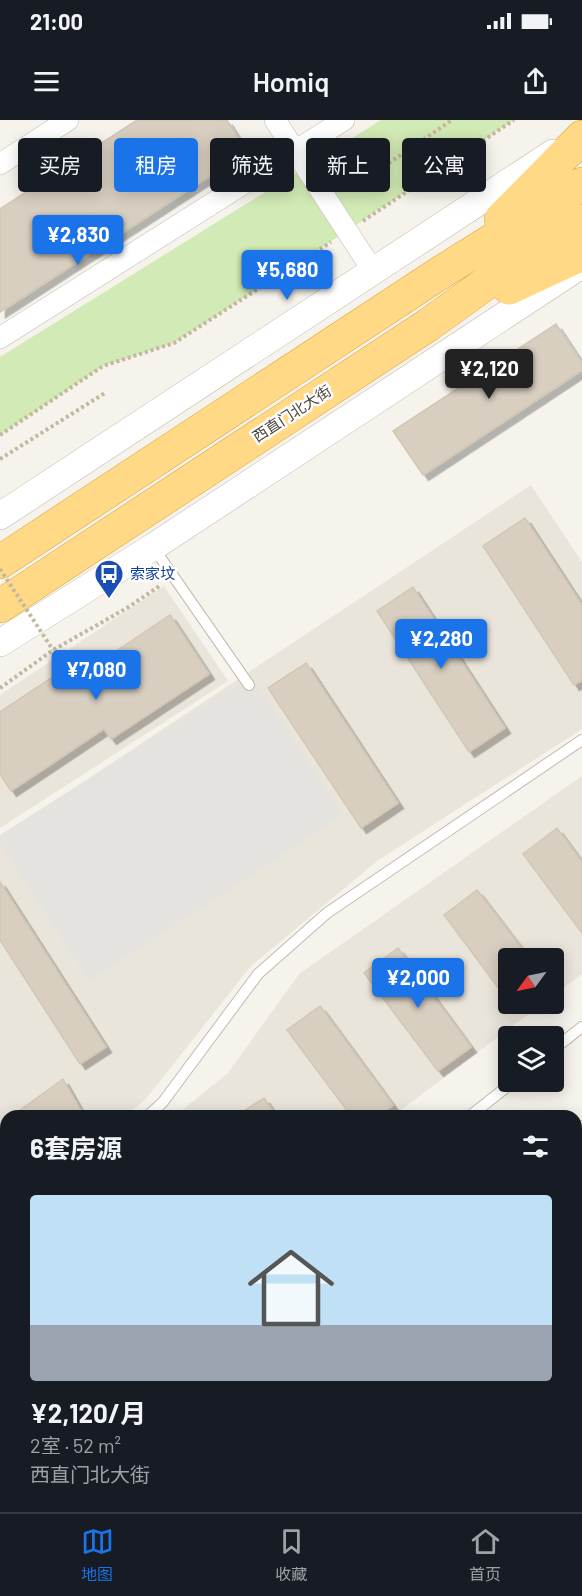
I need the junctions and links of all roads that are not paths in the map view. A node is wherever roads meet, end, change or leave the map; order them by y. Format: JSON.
{"nodes":[{"id":1,"x":68,"y":120,"type":"edge"},
{"id":2,"x":274,"y":120,"type":"edge"},
{"id":3,"x":344,"y":120,"type":"edge"},
{"id":4,"x":582,"y":136,"type":"edge"},
{"id":5,"x":295,"y":152,"type":"junction"},
{"id":6,"x":0,"y":164,"type":"edge"},
{"id":7,"x":582,"y":184,"type":"edge"},
{"id":8,"x":582,"y":221,"type":"edge"},
{"id":9,"x":582,"y":254,"type":"edge"},
{"id":10,"x":582,"y":264,"type":"edge"},
{"id":11,"x":373,"y":271,"type":"junction"},
{"id":12,"x":440,"y":273,"type":"junction"},
{"id":13,"x":428,"y":325,"type":"junction"},
{"id":14,"x":0,"y":338,"type":"edge"},
{"id":15,"x":0,"y":516,"type":"edge"},
{"id":16,"x":153,"y":547,"type":"junction"},
{"id":17,"x":0,"y":562,"type":"edge"},
{"id":18,"x":0,"y":606,"type":"edge"},
{"id":19,"x":0,"y":643,"type":"edge"},
{"id":20,"x":249,"y":685,"type":"dead end"},
{"id":21,"x":582,"y":740,"type":"edge"},
{"id":22,"x":582,"y":1027,"type":"edge"},
{"id":23,"x":564,"y":1041,"type":"edge"},
{"id":24,"x":500,"y":1092,"type":"edge"},
{"id":25,"x":154,"y":1110,"type":"edge"},
{"id":26,"x":478,"y":1110,"type":"edge"}],
"edges":[{"from":1,"to":6,"type":"street"},
{"from":2,"to":5,"type":"street"},
{"from":3,"to":5,"type":"street"},
{"from":4,"to":11,"type":"street"},
{"from":4,"to":12,"type":"highway"},
{"from":5,"to":11,"type":"street"},
{"from":5,"to":14,"type":"street"},
{"from":7,"to":12,"type":"highway"},
{"from":8,"to":13,"type":"highway","name":"西直门北大街"},
{"from":9,"to":13,"type":"highway"},
{"from":10,"to":16,"type":"street"},
{"from":11,"to":15,"type":"street"},
{"from":12,"to":17,"type":"highway"},
{"from":13,"to":18,"type":"highway","name":"西直门北大街"},
{"from":16,"to":19,"type":"street"},
{"from":16,"to":20,"type":"lane"},
{"from":21,"to":25,"type":"lane"},
{"from":22,"to":23,"type":"lane"},
{"from":24,"to":26,"type":"lane"}]}
